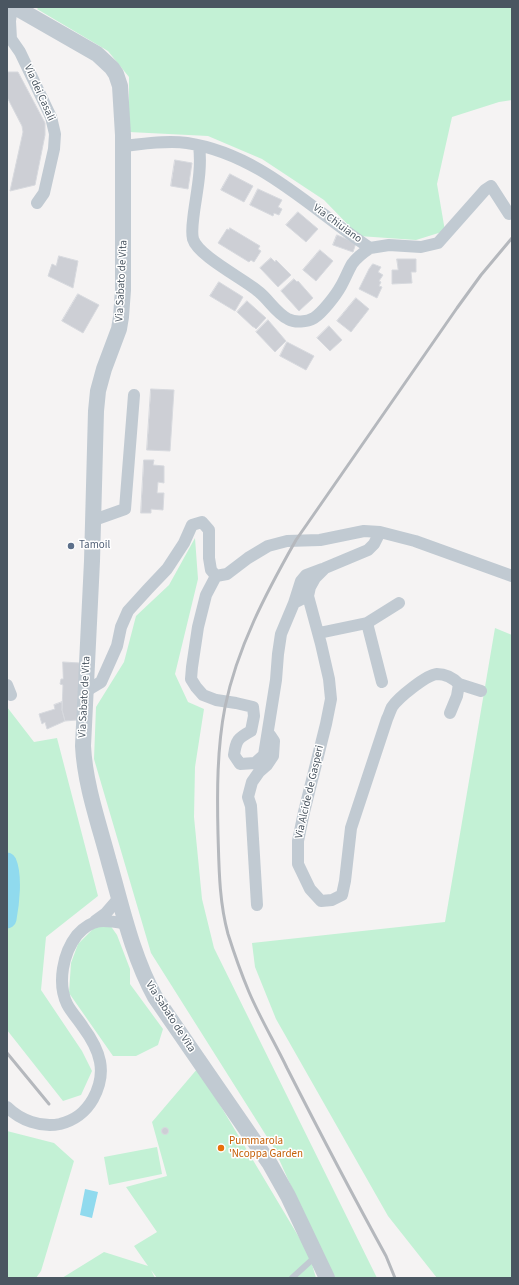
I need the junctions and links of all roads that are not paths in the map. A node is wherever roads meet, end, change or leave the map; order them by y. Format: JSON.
{"nodes":[{"id":1,"x":12,"y":7,"type":"edge"},
{"id":2,"x":15,"y":7,"type":"edge"},
{"id":3,"x":123,"y":140,"type":"junction"},
{"id":4,"x":199,"y":146,"type":"junction"},
{"id":5,"x":37,"y":203,"type":"dead end"},
{"id":6,"x":512,"y":212,"type":"edge"},
{"id":7,"x":370,"y":248,"type":"junction"},
{"id":8,"x":134,"y":394,"type":"dead end"},
{"id":9,"x":94,"y":520,"type":"junction"},
{"id":10,"x":380,"y":532,"type":"junction"},
{"id":11,"x":325,"y":568,"type":"junction"},
{"id":12,"x":216,"y":576,"type":"junction"},
{"id":13,"x":512,"y":576,"type":"edge"},
{"id":14,"x":308,"y":596,"type":"junction"},
{"id":15,"x":294,"y":603,"type":"junction"},
{"id":16,"x":399,"y":603,"type":"dead end"},
{"id":17,"x":367,"y":623,"type":"junction"},
{"id":18,"x":319,"y":633,"type":"junction"},
{"id":19,"x":382,"y":682,"type":"dead end"},
{"id":20,"x":459,"y":684,"type":"junction"},
{"id":21,"x":480,"y":690,"type":"dead end"},
{"id":22,"x":86,"y":691,"type":"junction"},
{"id":23,"x":450,"y":713,"type":"dead end"},
{"id":24,"x":268,"y":732,"type":"junction"},
{"id":25,"x":119,"y":898,"type":"junction"},
{"id":26,"x":257,"y":905,"type":"dead end"},
{"id":27,"x":94,"y":922,"type":"junction"},
{"id":28,"x":127,"y":924,"type":"junction"},
{"id":29,"x":7,"y":1107,"type":"edge"},
{"id":30,"x":316,"y":1256,"type":"junction"},
{"id":31,"x":292,"y":1278,"type":"edge"},
{"id":32,"x":327,"y":1278,"type":"edge"}],
"edges":[{"from":1,"to":5,"type":"street","name":"Via dei Casali"},
{"from":2,"to":3,"type":"street","name":"Via Sabato de Vita"},
{"from":3,"to":4,"type":"street","name":"Via Chiuiano"},
{"from":3,"to":9,"type":"street","name":"Via Sabato de Vita"},
{"from":4,"to":7,"type":"street","name":"Via Chiuiano"},
{"from":4,"to":7,"type":"street"},
{"from":6,"to":7,"type":"street","name":"Via Chiuiano"},
{"from":8,"to":9,"type":"street"},
{"from":9,"to":22,"type":"street","name":"Via Sabato de Vita"},
{"from":10,"to":11,"type":"street"},
{"from":10,"to":12,"type":"street"},
{"from":10,"to":13,"type":"street"},
{"from":11,"to":14,"type":"street"},
{"from":11,"to":15,"type":"street"},
{"from":12,"to":22,"type":"street"},
{"from":12,"to":24,"type":"street"},
{"from":14,"to":15,"type":"street"},
{"from":14,"to":18,"type":"street","name":"Via Alcide de Gasperi"},
{"from":15,"to":24,"type":"street"},
{"from":16,"to":17,"type":"street"},
{"from":17,"to":18,"type":"street"},
{"from":17,"to":19,"type":"street"},
{"from":18,"to":20,"type":"street","name":"Via Alcide de Gasperi"},
{"from":20,"to":21,"type":"street"},
{"from":20,"to":23,"type":"street"},
{"from":22,"to":25,"type":"street","name":"Via Sabato de Vita"},
{"from":24,"to":26,"type":"street"},
{"from":25,"to":27,"type":"street"},
{"from":25,"to":28,"type":"street","name":"Via Sabato de Vita"},
{"from":27,"to":28,"type":"street"},
{"from":27,"to":29,"type":"street"},
{"from":28,"to":30,"type":"street","name":"Via Sabato de Vita"},
{"from":30,"to":31,"type":"lane"},
{"from":30,"to":32,"type":"street","name":"Via Sabato de Vita"}]}
